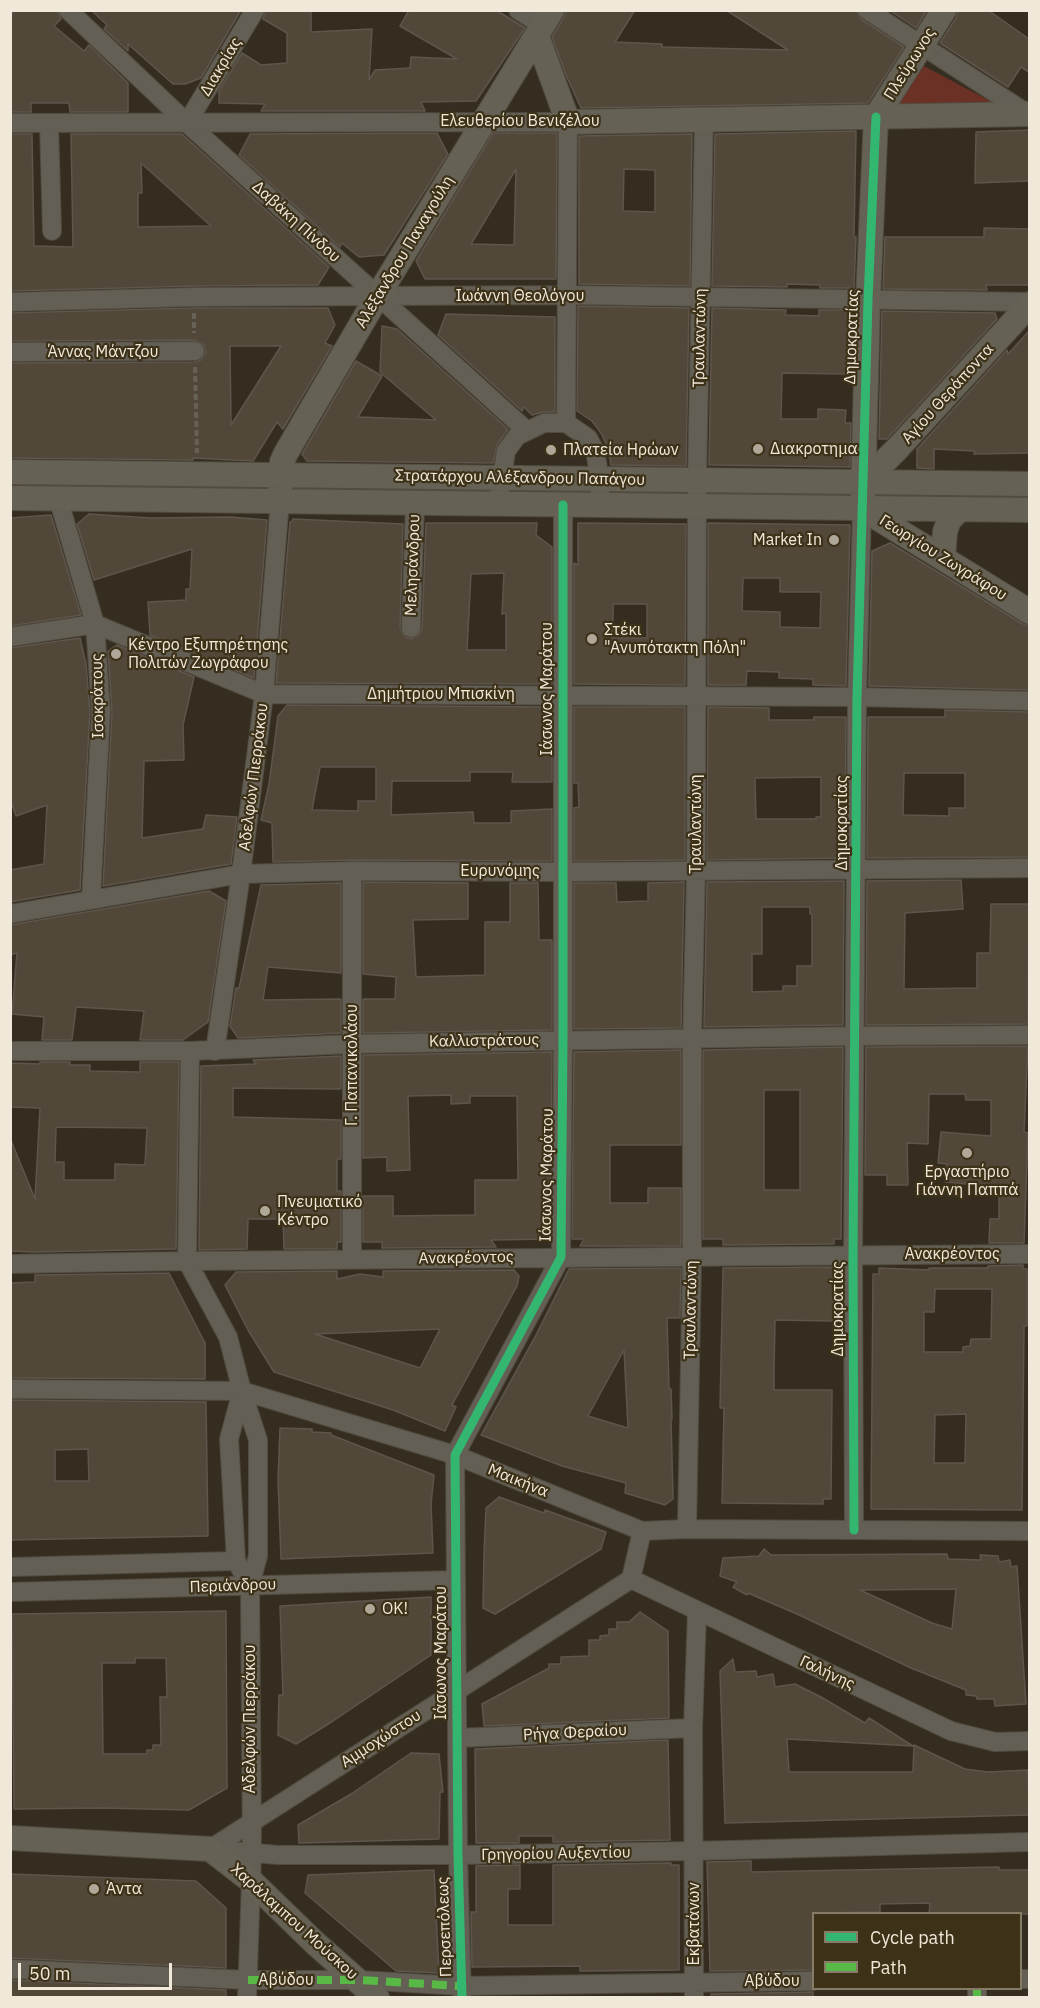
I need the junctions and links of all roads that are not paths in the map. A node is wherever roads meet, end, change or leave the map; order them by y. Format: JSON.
{"nodes":[{"id":1,"x":68,"y":10,"type":"edge"},
{"id":2,"x":255,"y":10,"type":"edge"},
{"id":3,"x":518,"y":10,"type":"edge"},
{"id":4,"x":867,"y":10,"type":"edge"},
{"id":5,"x":944,"y":10,"type":"edge"},
{"id":6,"x":544,"y":24,"type":"edge"},
{"id":7,"x":922,"y":45,"type":"junction"},
{"id":8,"x":1029,"y":114,"type":"edge"},
{"id":9,"x":876,"y":117,"type":"junction"},
{"id":10,"x":704,"y":119,"type":"junction"},
{"id":11,"x":486,"y":122,"type":"junction"},
{"id":12,"x":568,"y":122,"type":"junction"},
{"id":13,"x":10,"y":123,"type":"edge"},
{"id":14,"x":49,"y":123,"type":"junction"},
{"id":15,"x":187,"y":123,"type":"junction"},
{"id":16,"x":52,"y":231,"type":"dead end"},
{"id":17,"x":568,"y":295,"type":"junction"},
{"id":18,"x":701,"y":296,"type":"junction"},
{"id":19,"x":377,"y":297,"type":"junction"},
{"id":20,"x":868,"y":300,"type":"junction"},
{"id":21,"x":10,"y":302,"type":"edge"},
{"id":22,"x":1029,"y":303,"type":"edge"},
{"id":23,"x":195,"y":351,"type":"road end"},
{"id":24,"x":10,"y":352,"type":"edge"},
{"id":25,"x":566,"y":423,"type":"junction"},
{"id":26,"x":527,"y":431,"type":"junction"},
{"id":27,"x":10,"y":472,"type":"edge"},
{"id":28,"x":280,"y":475,"type":"junction"},
{"id":29,"x":501,"y":478,"type":"junction"},
{"id":30,"x":600,"y":480,"type":"junction"},
{"id":31,"x":697,"y":480,"type":"junction"},
{"id":32,"x":827,"y":482,"type":"junction"},
{"id":33,"x":864,"y":482,"type":"junction"},
{"id":34,"x":1029,"y":484,"type":"edge"},
{"id":35,"x":10,"y":498,"type":"edge"},
{"id":36,"x":58,"y":498,"type":"junction"},
{"id":37,"x":280,"y":501,"type":"junction"},
{"id":38,"x":415,"y":503,"type":"junction"},
{"id":39,"x":498,"y":504,"type":"junction"},
{"id":40,"x":563,"y":505,"type":"junction"},
{"id":41,"x":600,"y":505,"type":"junction"},
{"id":42,"x":697,"y":506,"type":"junction"},
{"id":43,"x":862,"y":508,"type":"junction"},
{"id":44,"x":959,"y":510,"type":"junction"},
{"id":45,"x":1029,"y":510,"type":"edge"},
{"id":46,"x":943,"y":558,"type":"junction"},
{"id":47,"x":1029,"y":612,"type":"edge"},
{"id":48,"x":96,"y":624,"type":"junction"},
{"id":49,"x":411,"y":628,"type":"dead end"},
{"id":50,"x":10,"y":637,"type":"edge"},
{"id":51,"x":264,"y":693,"type":"junction"},
{"id":52,"x":562,"y":695,"type":"junction"},
{"id":53,"x":695,"y":695,"type":"junction"},
{"id":54,"x":857,"y":697,"type":"junction"},
{"id":55,"x":1029,"y":700,"type":"edge"},
{"id":56,"x":1029,"y":868,"type":"edge"},
{"id":57,"x":857,"y":870,"type":"junction"},
{"id":58,"x":352,"y":871,"type":"junction"},
{"id":59,"x":696,"y":871,"type":"junction"},
{"id":60,"x":563,"y":872,"type":"junction"},
{"id":61,"x":241,"y":874,"type":"junction"},
{"id":62,"x":91,"y":899,"type":"junction"},
{"id":63,"x":10,"y":914,"type":"edge"},
{"id":64,"x":1029,"y":1035,"type":"edge"},
{"id":65,"x":855,"y":1036,"type":"junction"},
{"id":66,"x":563,"y":1040,"type":"junction"},
{"id":67,"x":692,"y":1040,"type":"junction"},
{"id":68,"x":352,"y":1044,"type":"junction"},
{"id":69,"x":10,"y":1051,"type":"edge"},
{"id":70,"x":190,"y":1051,"type":"junction"},
{"id":71,"x":215,"y":1051,"type":"junction"},
{"id":72,"x":1029,"y":1254,"type":"edge"},
{"id":73,"x":853,"y":1255,"type":"junction"},
{"id":74,"x":692,"y":1256,"type":"junction"},
{"id":75,"x":561,"y":1257,"type":"junction"},
{"id":76,"x":352,"y":1259,"type":"junction"},
{"id":77,"x":187,"y":1261,"type":"junction"},
{"id":78,"x":10,"y":1264,"type":"edge"},
{"id":79,"x":10,"y":1389,"type":"edge"},
{"id":80,"x":242,"y":1391,"type":"junction"},
{"id":81,"x":455,"y":1455,"type":"junction"},
{"id":82,"x":687,"y":1529,"type":"junction"},
{"id":83,"x":854,"y":1530,"type":"junction"},
{"id":84,"x":642,"y":1531,"type":"junction"},
{"id":85,"x":1029,"y":1531,"type":"edge"},
{"id":86,"x":236,"y":1561,"type":"junction"},
{"id":87,"x":10,"y":1567,"type":"edge"},
{"id":88,"x":456,"y":1580,"type":"junction"},
{"id":89,"x":631,"y":1580,"type":"junction"},
{"id":90,"x":250,"y":1585,"type":"junction"},
{"id":91,"x":10,"y":1592,"type":"edge"},
{"id":92,"x":697,"y":1611,"type":"junction"},
{"id":93,"x":456,"y":1691,"type":"junction"},
{"id":94,"x":693,"y":1728,"type":"junction"},
{"id":95,"x":457,"y":1738,"type":"junction"},
{"id":96,"x":1029,"y":1741,"type":"edge"},
{"id":97,"x":250,"y":1822,"type":"junction"},
{"id":98,"x":10,"y":1838,"type":"edge"},
{"id":99,"x":1029,"y":1842,"type":"edge"},
{"id":100,"x":210,"y":1849,"type":"junction"},
{"id":101,"x":693,"y":1851,"type":"junction"},
{"id":102,"x":252,"y":1853,"type":"junction"},
{"id":103,"x":458,"y":1855,"type":"junction"},
{"id":104,"x":250,"y":1880,"type":"junction"},
{"id":105,"x":10,"y":1969,"type":"edge"},
{"id":106,"x":359,"y":1980,"type":"junction"},
{"id":107,"x":812,"y":1981,"type":"edge"},
{"id":108,"x":248,"y":1989,"type":"edge"},
{"id":109,"x":694,"y":1990,"type":"edge"},
{"id":110,"x":462,"y":1992,"type":"edge"},
{"id":111,"x":377,"y":1998,"type":"edge"}],
"edges":[{"from":1,"to":15,"type":"street","name":"Δαβάκη Πίνδου"},
{"from":2,"to":15,"type":"street","name":"Διακρίας"},
{"from":3,"to":6,"type":"street"},
{"from":4,"to":7,"type":"street"},
{"from":5,"to":7,"type":"street","name":"Πλεύρωνος"},
{"from":6,"to":11,"type":"street","name":"Αλέξανδρου Παναγούλη"},
{"from":6,"to":12,"type":"street"},
{"from":7,"to":8,"type":"street"},
{"from":7,"to":9,"type":"street","name":"Πλεύρωνος"},
{"from":8,"to":9,"type":"street","name":"Ελευθερίου Βενιζέλου"},
{"from":9,"to":10,"type":"street","name":"Ελευθερίου Βενιζέλου"},
{"from":9,"to":20,"type":"street","name":"Δημοκρατίας"},
{"from":10,"to":12,"type":"street","name":"Ελευθερίου Βενιζέλου"},
{"from":10,"to":18,"type":"street","name":"Τραυλαντώνη"},
{"from":11,"to":12,"type":"street","name":"Ελευθερίου Βενιζέλου"},
{"from":11,"to":15,"type":"street","name":"Ελευθερίου Βενιζέλου"},
{"from":11,"to":19,"type":"street","name":"Αλέξανδρου Παναγούλη"},
{"from":12,"to":17,"type":"street"},
{"from":13,"to":14,"type":"street","name":"Ελευθερίου Βενιζέλου"},
{"from":14,"to":15,"type":"street","name":"Ελευθερίου Βενιζέλου"},
{"from":14,"to":16,"type":"street"},
{"from":15,"to":19,"type":"street","name":"Δαβάκη Πίνδου"},
{"from":17,"to":18,"type":"street","name":"Ιωάννη Θεολόγου"},
{"from":17,"to":19,"type":"street","name":"Ιωάννη Θεολόγου"},
{"from":17,"to":25,"type":"street"},
{"from":18,"to":20,"type":"street","name":"Ιωάννη Θεολόγου"},
{"from":18,"to":31,"type":"street","name":"Τραυλαντώνη"},
{"from":19,"to":21,"type":"street","name":"Ιωάννη Θεολόγου"},
{"from":19,"to":26,"type":"street","name":"Δαβάκη Πίνδου"},
{"from":19,"to":28,"type":"street","name":"Αλέξανδρου Παναγούλη"},
{"from":20,"to":22,"type":"street","name":"Ιωάννη Θεολόγου"},
{"from":20,"to":33,"type":"street","name":"Δημοκρατίας"},
{"from":22,"to":33,"type":"street","name":"Αγίου Θεράποντα"},
{"from":23,"to":24,"type":"street","name":"Άννας Μάντζου"},
{"from":25,"to":26,"type":"street"},
{"from":25,"to":30,"type":"street"},
{"from":26,"to":29,"type":"street"},
{"from":27,"to":28,"type":"street","name":"Στρατάρχου Αλέξανδρου Παπάγου"},
{"from":28,"to":29,"type":"street","name":"Στρατάρχου Αλέξανδρου Παπάγου"},
{"from":28,"to":37,"type":"street","name":"Αλέξανδρου Παναγούλη"},
{"from":29,"to":30,"type":"street","name":"Στρατάρχου Αλέξανδρου Παπάγου"},
{"from":29,"to":39,"type":"street"},
{"from":30,"to":31,"type":"street","name":"Στρατάρχου Αλέξανδρου Παπάγου"},
{"from":30,"to":41,"type":"street"},
{"from":31,"to":32,"type":"street","name":"Στρατάρχου Αλέξανδρου Παπάγου"},
{"from":31,"to":42,"type":"street","name":"Τραυλαντώνη"},
{"from":32,"to":33,"type":"street","name":"Στρατάρχου Αλέξανδρου Παπάγου"},
{"from":32,"to":43,"type":"street","name":"Γεωργίου Ζωγράφου"},
{"from":33,"to":34,"type":"street","name":"Στρατάρχου Αλέξανδρου Παπάγου"},
{"from":33,"to":43,"type":"street","name":"Δημοκρατίας"},
{"from":35,"to":36,"type":"street","name":"Στρατάρχου Αλέξανδρου Παπάγου"},
{"from":36,"to":37,"type":"street","name":"Στρατάρχου Αλέξανδρου Παπάγου"},
{"from":36,"to":48,"type":"street","name":"Ισοκράτους"},
{"from":37,"to":38,"type":"street","name":"Στρατάρχου Αλέξανδρου Παπάγου"},
{"from":37,"to":51,"type":"street","name":"Αδελφών Πιερράκου"},
{"from":38,"to":39,"type":"street","name":"Στρατάρχου Αλέξανδρου Παπάγου"},
{"from":38,"to":49,"type":"street","name":"Μελησάνδρου"},
{"from":39,"to":40,"type":"street","name":"Στρατάρχου Αλέξανδρου Παπάγου"},
{"from":40,"to":41,"type":"street","name":"Στρατάρχου Αλέξανδρου Παπάγου"},
{"from":40,"to":52,"type":"street","name":"Ιάσωνος Μαράτου"},
{"from":41,"to":42,"type":"street","name":"Στρατάρχου Αλέξανδρου Παπάγου"},
{"from":42,"to":43,"type":"street","name":"Στρατάρχου Αλέξανδρου Παπάγου"},
{"from":42,"to":53,"type":"street","name":"Τραυλαντώνη"},
{"from":43,"to":44,"type":"street","name":"Στρατάρχου Αλέξανδρου Παπάγου"},
{"from":43,"to":46,"type":"street","name":"Γεωργίου Ζωγράφου"},
{"from":43,"to":54,"type":"street","name":"Δημοκρατίας"},
{"from":44,"to":45,"type":"street","name":"Στρατάρχου Αλέξανδρου Παπάγου"},
{"from":44,"to":46,"type":"street"},
{"from":46,"to":47,"type":"street","name":"Γεωργίου Ζωγράφου"},
{"from":48,"to":50,"type":"street"},
{"from":48,"to":51,"type":"street","name":"Δημήτριου Μπισκίνη"},
{"from":48,"to":62,"type":"street","name":"Ισοκράτους"},
{"from":51,"to":52,"type":"street","name":"Δημήτριου Μπισκίνη"},
{"from":51,"to":61,"type":"street","name":"Αδελφών Πιερράκου"},
{"from":52,"to":53,"type":"street","name":"Δημήτριου Μπισκίνη"},
{"from":52,"to":60,"type":"street","name":"Ιάσωνος Μαράτου"},
{"from":53,"to":54,"type":"street","name":"Δημήτριου Μπισκίνη"},
{"from":53,"to":59,"type":"street","name":"Τραυλαντώνη"},
{"from":54,"to":55,"type":"street","name":"Δημήτριου Μπισκίνη"},
{"from":54,"to":57,"type":"street","name":"Δημοκρατίας"},
{"from":56,"to":57,"type":"street","name":"Ευρυνόμης"},
{"from":57,"to":59,"type":"street","name":"Ευρυνόμης"},
{"from":57,"to":65,"type":"street","name":"Δημοκρατίας"},
{"from":58,"to":60,"type":"street","name":"Ευρυνόμης"},
{"from":58,"to":61,"type":"street","name":"Ευρυνόμης"},
{"from":58,"to":68,"type":"street","name":"Γ. Παπανικολάου"},
{"from":59,"to":60,"type":"street","name":"Ευρυνόμης"},
{"from":59,"to":67,"type":"street","name":"Τραυλαντώνη"},
{"from":60,"to":66,"type":"street","name":"Ιάσωνος Μαράτου"},
{"from":61,"to":62,"type":"street","name":"Ευρυνόμης"},
{"from":61,"to":71,"type":"street","name":"Αδελφών Πιερράκου"},
{"from":62,"to":63,"type":"street","name":"Ευρυνόμης"},
{"from":64,"to":65,"type":"street","name":"Καλλιστράτους"},
{"from":65,"to":67,"type":"street","name":"Καλλιστράτους"},
{"from":65,"to":73,"type":"street","name":"Δημοκρατίας"},
{"from":66,"to":67,"type":"street","name":"Καλλιστράτους"},
{"from":66,"to":68,"type":"street","name":"Καλλιστράτους"},
{"from":66,"to":75,"type":"street","name":"Ιάσωνος Μαράτου"},
{"from":67,"to":74,"type":"street","name":"Τραυλαντώνη"},
{"from":68,"to":71,"type":"street","name":"Καλλιστράτους"},
{"from":68,"to":76,"type":"street","name":"Γ. Παπανικολάου"},
{"from":69,"to":70,"type":"street","name":"Καλλιστράτους"},
{"from":70,"to":71,"type":"street","name":"Καλλιστράτους"},
{"from":70,"to":77,"type":"street","name":"Αδελφών Πιερράκου"},
{"from":72,"to":73,"type":"street","name":"Ανακρέοντος"},
{"from":73,"to":74,"type":"street","name":"Ανακρέοντος"},
{"from":73,"to":83,"type":"street","name":"Δημοκρατίας"},
{"from":74,"to":75,"type":"street","name":"Ανακρέοντος"},
{"from":74,"to":82,"type":"street","name":"Τραυλαντώνη"},
{"from":75,"to":76,"type":"street","name":"Ανακρέοντος"},
{"from":75,"to":81,"type":"street","name":"Ιάσωνος Μαράτου"},
{"from":76,"to":77,"type":"street","name":"Ανακρέοντος"},
{"from":77,"to":78,"type":"street","name":"Ανακρέοντος"},
{"from":77,"to":80,"type":"street","name":"Αδελφών Πιερράκου"},
{"from":79,"to":80,"type":"street","name":"Μαικήνα"},
{"from":80,"to":81,"type":"street","name":"Μαικήνα"},
{"from":80,"to":86,"type":"street","name":"Αδελφών Πιερράκου"},
{"from":80,"to":90,"type":"street","name":"Αδελφών Πιερράκου"},
{"from":81,"to":84,"type":"street","name":"Μαικήνα"},
{"from":81,"to":88,"type":"street","name":"Ιάσωνος Μαράτου"},
{"from":82,"to":83,"type":"street","name":"Μαικήνα"},
{"from":82,"to":84,"type":"street","name":"Μαικήνα"},
{"from":83,"to":85,"type":"street","name":"Μαικήνα"},
{"from":84,"to":89,"type":"street"},
{"from":86,"to":87,"type":"street","name":"Περιάνδρου"},
{"from":86,"to":90,"type":"street","name":"Αδελφών Πιερράκου"},
{"from":88,"to":90,"type":"street","name":"Περιάνδρου"},
{"from":88,"to":93,"type":"street","name":"Ιάσωνος Μαράτου"},
{"from":89,"to":92,"type":"street","name":"Γαλήνης"},
{"from":89,"to":93,"type":"street","name":"Αμμοχώστου"},
{"from":90,"to":91,"type":"street","name":"Περιάνδρου"},
{"from":90,"to":97,"type":"street","name":"Αδελφών Πιερράκου"},
{"from":92,"to":94,"type":"street"},
{"from":92,"to":96,"type":"street","name":"Γαλήνης"},
{"from":93,"to":95,"type":"street","name":"Ιάσωνος Μαράτου"},
{"from":93,"to":97,"type":"street","name":"Αμμοχώστου"},
{"from":94,"to":95,"type":"street","name":"Ρήγα Φεραίου"},
{"from":94,"to":101,"type":"street"},
{"from":95,"to":103,"type":"street","name":"Ιάσωνος Μαράτου"},
{"from":97,"to":100,"type":"street","name":"Αμμοχώστου"},
{"from":97,"to":102,"type":"street","name":"Αδελφών Πιερράκου"},
{"from":98,"to":100,"type":"street","name":"Γρηγορίου Αυξεντίου"},
{"from":99,"to":101,"type":"street","name":"Γρηγορίου Αυξεντίου"},
{"from":100,"to":102,"type":"street","name":"Γρηγορίου Αυξεντίου"},
{"from":100,"to":104,"type":"street","name":"Χαράλαμπου Μούσκου"},
{"from":101,"to":103,"type":"street","name":"Γρηγορίου Αυξεντίου"},
{"from":101,"to":109,"type":"street","name":"Εκβατάνων"},
{"from":102,"to":103,"type":"street","name":"Γρηγορίου Αυξεντίου"},
{"from":102,"to":104,"type":"street","name":"Αδελφών Πιερράκου"},
{"from":103,"to":110,"type":"street","name":"Περσεπόλεως"},
{"from":104,"to":106,"type":"street","name":"Χαράλαμπου Μούσκου"},
{"from":104,"to":108,"type":"street","name":"Αδελφών Πιερράκου"},
{"from":105,"to":108,"type":"street","name":"Αβύδου"},
{"from":106,"to":108,"type":"street","name":"Αβύδου"},
{"from":106,"to":110,"type":"street","name":"Αβύδου"},
{"from":106,"to":111,"type":"street","name":"Χαράλαμπου Μούσκου"},
{"from":107,"to":109,"type":"street","name":"Αβύδου"},
{"from":109,"to":110,"type":"street","name":"Αβύδου"}]}
